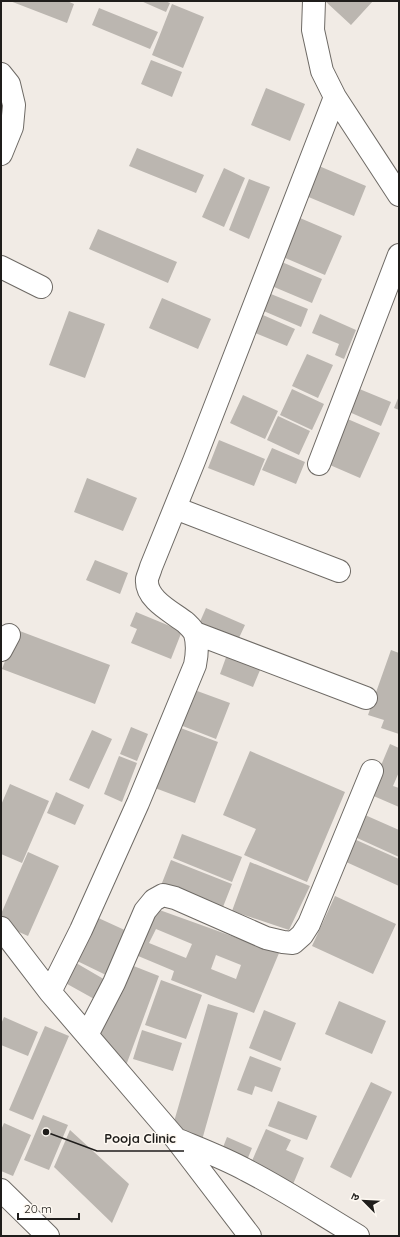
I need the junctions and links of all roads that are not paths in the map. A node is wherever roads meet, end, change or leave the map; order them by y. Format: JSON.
{"nodes":[{"id":1,"x":314,"y":1,"type":"edge"},
{"id":2,"x":1,"y":74,"type":"edge"},
{"id":3,"x":335,"y":97,"type":"junction"},
{"id":4,"x":1,"y":154,"type":"edge"},
{"id":5,"x":399,"y":196,"type":"edge"},
{"id":6,"x":399,"y":255,"type":"edge"},
{"id":7,"x":1,"y":267,"type":"edge"},
{"id":8,"x":41,"y":287,"type":"dead end"},
{"id":9,"x":319,"y":464,"type":"dead end"},
{"id":10,"x":175,"y":508,"type":"junction"},
{"id":11,"x":339,"y":571,"type":"dead end"},
{"id":12,"x":194,"y":634,"type":"junction"},
{"id":13,"x":366,"y":698,"type":"dead end"},
{"id":14,"x":372,"y":771,"type":"dead end"},
{"id":15,"x":1,"y":928,"type":"edge"},
{"id":16,"x":50,"y":992,"type":"junction"},
{"id":17,"x":87,"y":1035,"type":"junction"},
{"id":18,"x":176,"y":1139,"type":"junction"},
{"id":19,"x":1,"y":1190,"type":"edge"},
{"id":20,"x":48,"y":1236,"type":"edge"},
{"id":21,"x":250,"y":1236,"type":"edge"},
{"id":22,"x":358,"y":1236,"type":"edge"}],
"edges":[{"from":1,"to":3,"type":"street"},
{"from":2,"to":4,"type":"street"},
{"from":3,"to":5,"type":"street"},
{"from":3,"to":10,"type":"street"},
{"from":6,"to":9,"type":"street"},
{"from":7,"to":8,"type":"street"},
{"from":10,"to":11,"type":"street"},
{"from":10,"to":12,"type":"street"},
{"from":12,"to":13,"type":"street"},
{"from":12,"to":16,"type":"street"},
{"from":14,"to":17,"type":"street"},
{"from":15,"to":16,"type":"street"},
{"from":16,"to":17,"type":"street"},
{"from":17,"to":18,"type":"street"},
{"from":18,"to":21,"type":"street"},
{"from":18,"to":22,"type":"street"},
{"from":19,"to":20,"type":"street"}]}
